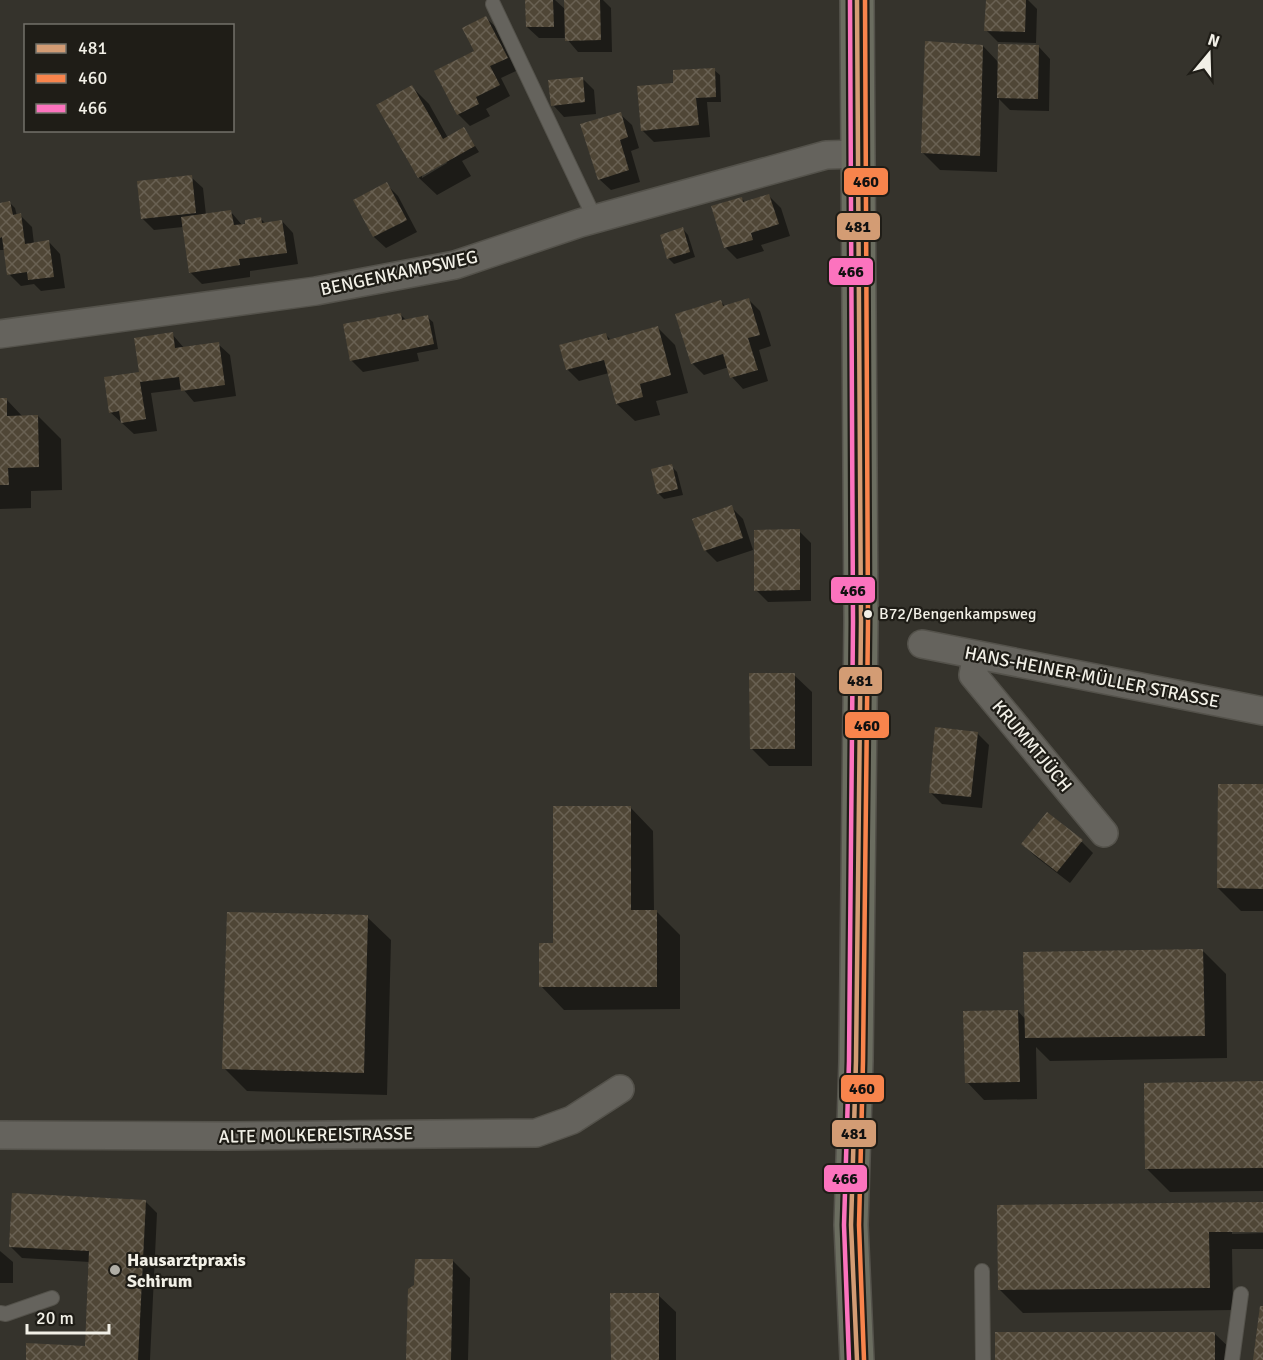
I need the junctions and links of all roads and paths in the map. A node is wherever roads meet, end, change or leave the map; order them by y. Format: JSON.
{"nodes":[{"id":1,"x":857,"y":0,"type":"edge"},
{"id":2,"x":494,"y":4,"type":"dead end"},
{"id":3,"x":858,"y":154,"type":"junction"},
{"id":4,"x":595,"y":219,"type":"junction"},
{"id":5,"x":0,"y":334,"type":"edge"},
{"id":6,"x":922,"y":644,"type":"dead end"},
{"id":7,"x":977,"y":655,"type":"junction"},
{"id":8,"x":1263,"y":711,"type":"edge"},
{"id":9,"x":1104,"y":833,"type":"dead end"},
{"id":10,"x":620,"y":1089,"type":"dead end"},
{"id":11,"x":0,"y":1135,"type":"edge"},
{"id":12,"x":981,"y":1271,"type":"dead end"},
{"id":13,"x":1241,"y":1294,"type":"dead end"},
{"id":14,"x":52,"y":1298,"type":"dead end"},
{"id":15,"x":0,"y":1313,"type":"edge"},
{"id":16,"x":857,"y":1360,"type":"edge"},
{"id":17,"x":982,"y":1360,"type":"edge"},
{"id":18,"x":1232,"y":1360,"type":"edge"}],
"edges":[{"from":1,"to":3,"type":"main road"},
{"from":2,"to":4,"type":"lane"},
{"from":3,"to":4,"type":"street","name":"BENGENKAMPSWEG"},
{"from":3,"to":16,"type":"main road"},
{"from":4,"to":5,"type":"street","name":"BENGENKAMPSWEG"},
{"from":6,"to":7,"type":"street","name":"HANS-HEINER-MÜLLER STRASSE"},
{"from":7,"to":8,"type":"street","name":"HANS-HEINER-MÜLLER STRASSE"},
{"from":7,"to":9,"type":"street","name":"KRUMMTJÜCH"},
{"from":10,"to":11,"type":"street","name":"ALTE MOLKEREISTRASSE"},
{"from":12,"to":17,"type":"lane"},
{"from":13,"to":18,"type":"lane"},
{"from":14,"to":15,"type":"lane"}]}
